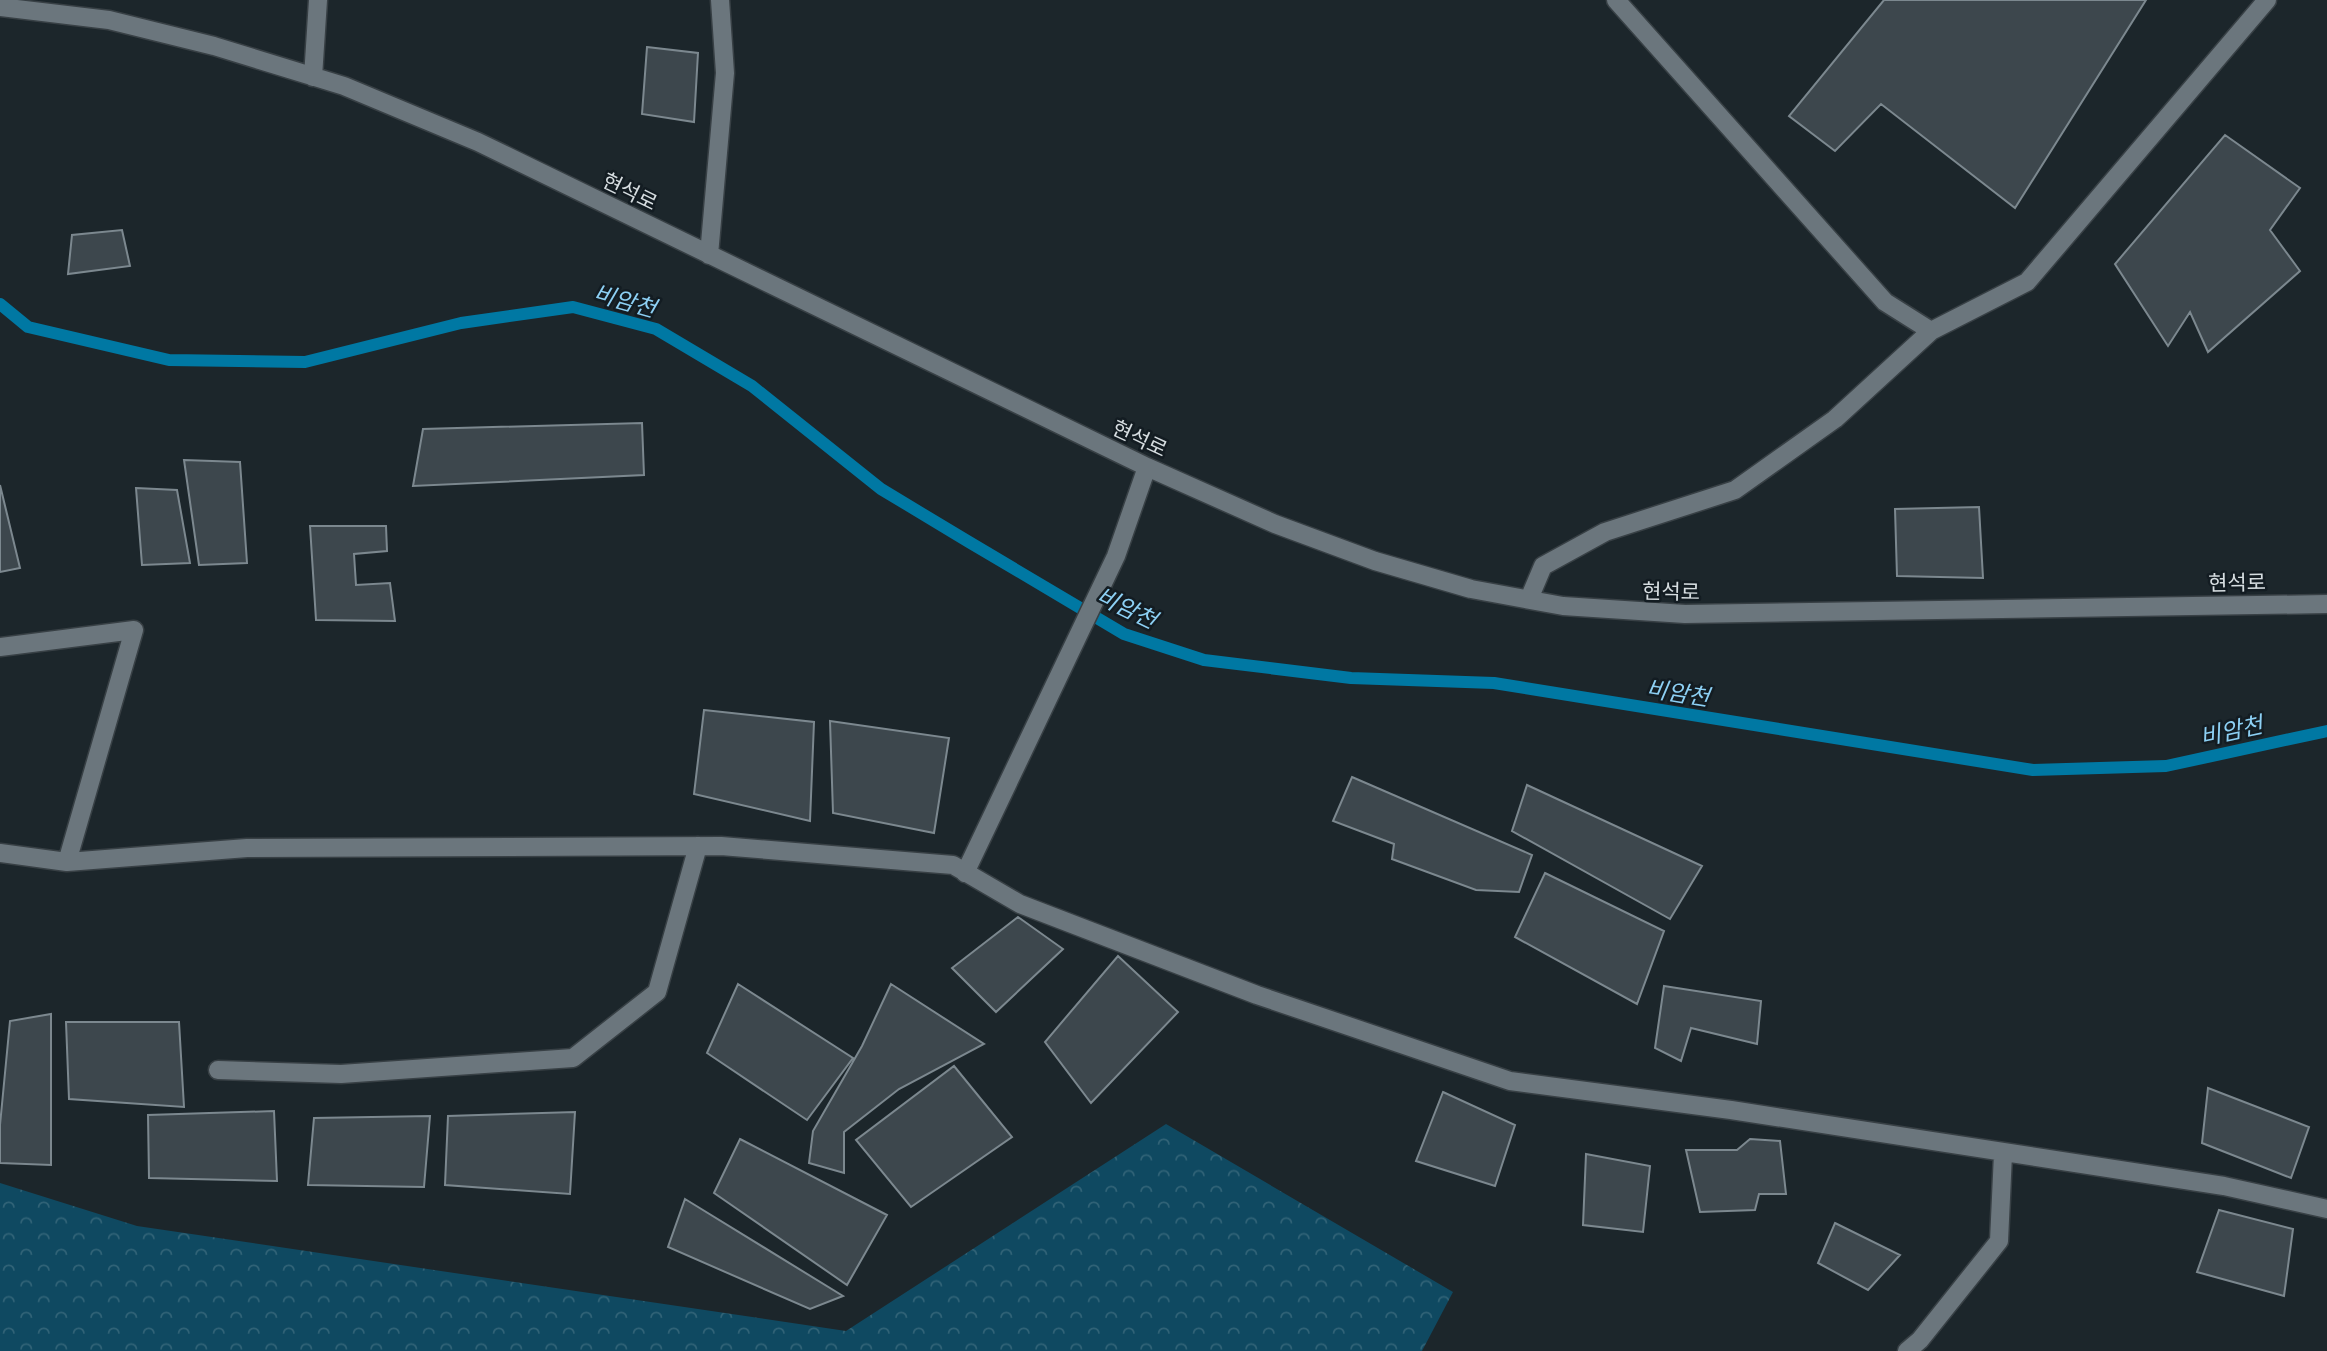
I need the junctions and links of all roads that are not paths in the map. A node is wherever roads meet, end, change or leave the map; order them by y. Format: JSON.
{"nodes":[{"id":1,"x":318,"y":0,"type":"edge"},
{"id":2,"x":720,"y":0,"type":"edge"},
{"id":3,"x":1616,"y":0,"type":"edge"},
{"id":4,"x":2267,"y":0,"type":"edge"},
{"id":5,"x":0,"y":7,"type":"edge"},
{"id":6,"x":313,"y":76,"type":"junction"},
{"id":7,"x":709,"y":255,"type":"junction"},
{"id":8,"x":1931,"y":331,"type":"junction"},
{"id":9,"x":1147,"y":467,"type":"junction"},
{"id":10,"x":1529,"y":599,"type":"junction"},
{"id":11,"x":2327,"y":604,"type":"edge"},
{"id":12,"x":0,"y":647,"type":"edge"},
{"id":13,"x":698,"y":846,"type":"junction"},
{"id":14,"x":0,"y":853,"type":"edge"},
{"id":15,"x":67,"y":862,"type":"junction"},
{"id":16,"x":965,"y":873,"type":"junction"},
{"id":17,"x":218,"y":1070,"type":"dead end"},
{"id":18,"x":2003,"y":1154,"type":"junction"},
{"id":19,"x":2327,"y":1209,"type":"edge"},
{"id":20,"x":1908,"y":1351,"type":"edge"}],
"edges":[{"from":1,"to":6,"type":"street"},
{"from":2,"to":7,"type":"street"},
{"from":3,"to":8,"type":"street"},
{"from":4,"to":8,"type":"street"},
{"from":5,"to":6,"type":"street","name":"현석로"},
{"from":6,"to":7,"type":"street","name":"현석로"},
{"from":7,"to":9,"type":"street","name":"현석로"},
{"from":8,"to":10,"type":"street"},
{"from":9,"to":10,"type":"street","name":"현석로"},
{"from":9,"to":16,"type":"street"},
{"from":10,"to":11,"type":"street","name":"현석로"},
{"from":12,"to":15,"type":"street"},
{"from":13,"to":15,"type":"street"},
{"from":13,"to":16,"type":"street"},
{"from":13,"to":17,"type":"street"},
{"from":14,"to":15,"type":"street"},
{"from":16,"to":18,"type":"street"},
{"from":18,"to":19,"type":"street"},
{"from":18,"to":20,"type":"street"}]}
